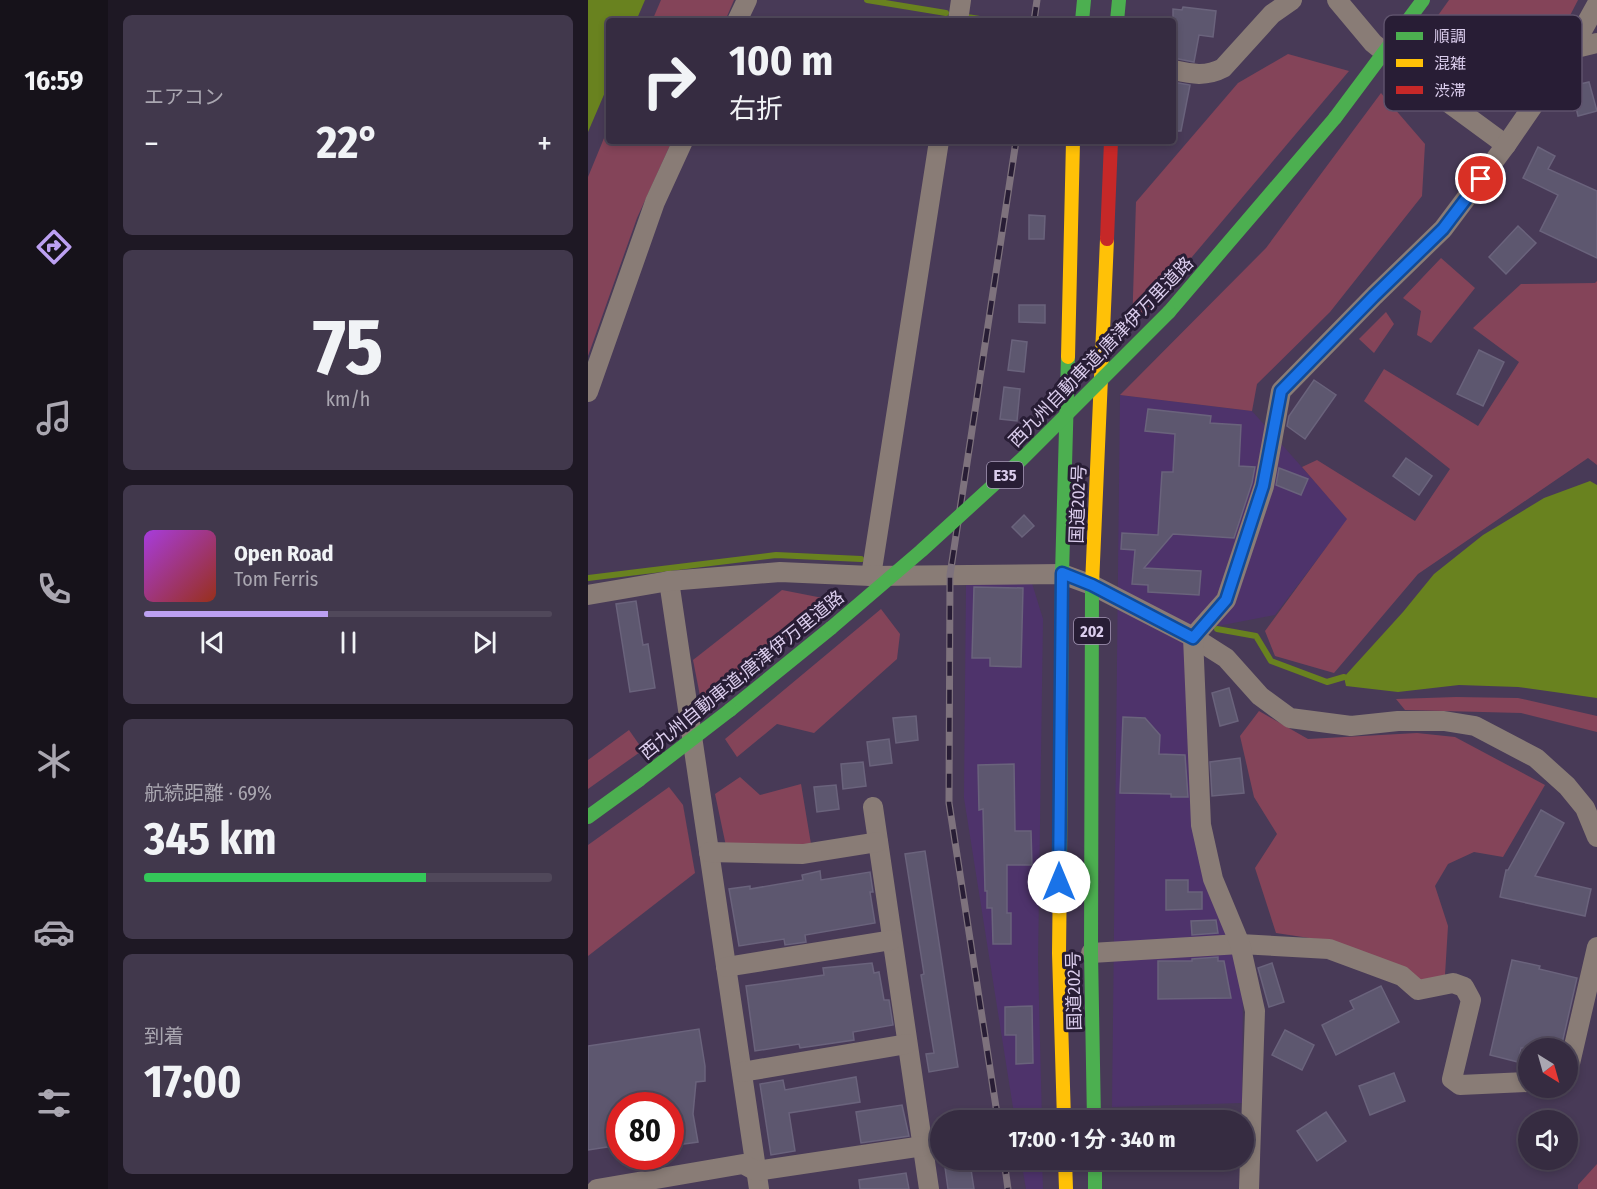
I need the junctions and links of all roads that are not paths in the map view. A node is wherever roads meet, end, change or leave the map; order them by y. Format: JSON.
{"nodes":[{"id":1,"x":747,"y":0,"type":"edge"},
{"id":2,"x":961,"y":0,"type":"edge"},
{"id":3,"x":1084,"y":0,"type":"edge"},
{"id":4,"x":1119,"y":0,"type":"edge"},
{"id":5,"x":1292,"y":0,"type":"edge"},
{"id":6,"x":1337,"y":0,"type":"edge"},
{"id":7,"x":1423,"y":0,"type":"edge"},
{"id":8,"x":1597,"y":4,"type":"edge"},
{"id":9,"x":1412,"y":15,"type":"edge"},
{"id":10,"x":738,"y":18,"type":"edge"},
{"id":11,"x":958,"y":18,"type":"edge"},
{"id":12,"x":1082,"y":18,"type":"edge"},
{"id":13,"x":1117,"y":18,"type":"edge"},
{"id":14,"x":1582,"y":31,"type":"edge"},
{"id":15,"x":1597,"y":43,"type":"edge"},
{"id":16,"x":1582,"y":47,"type":"edge"},
{"id":17,"x":1384,"y":51,"type":"edge"},
{"id":18,"x":1384,"y":52,"type":"edge"},
{"id":19,"x":1176,"y":70,"type":"edge"},
{"id":20,"x":1459,"y":111,"type":"edge"},
{"id":21,"x":1529,"y":111,"type":"edge"},
{"id":22,"x":682,"y":144,"type":"edge"},
{"id":23,"x":939,"y":144,"type":"edge"},
{"id":24,"x":1073,"y":144,"type":"edge"},
{"id":25,"x":1110,"y":144,"type":"edge"},
{"id":26,"x":1506,"y":145,"type":"junction"},
{"id":27,"x":588,"y":392,"type":"edge"},
{"id":28,"x":1062,"y":573,"type":"junction"},
{"id":29,"x":871,"y":576,"type":"junction"},
{"id":30,"x":669,"y":581,"type":"junction"},
{"id":31,"x":1092,"y":585,"type":"junction"},
{"id":32,"x":588,"y":594,"type":"edge"},
{"id":33,"x":1193,"y":638,"type":"junction"},
{"id":34,"x":873,"y":807,"type":"dead end"},
{"id":35,"x":588,"y":818,"type":"edge"},
{"id":36,"x":1597,"y":837,"type":"edge"},
{"id":37,"x":878,"y":842,"type":"junction"},
{"id":38,"x":709,"y":852,"type":"junction"},
{"id":39,"x":892,"y":940,"type":"junction"},
{"id":40,"x":1240,"y":944,"type":"junction"},
{"id":41,"x":1597,"y":946,"type":"edge"},
{"id":42,"x":1091,"y":953,"type":"junction"},
{"id":43,"x":726,"y":967,"type":"junction"},
{"id":44,"x":1576,"y":1038,"type":"edge"},
{"id":45,"x":908,"y":1044,"type":"junction"},
{"id":46,"x":742,"y":1072,"type":"junction"},
{"id":47,"x":1518,"y":1082,"type":"edge"},
{"id":48,"x":1064,"y":1110,"type":"edge"},
{"id":49,"x":1094,"y":1110,"type":"edge"},
{"id":50,"x":922,"y":1146,"type":"junction"},
{"id":51,"x":1065,"y":1170,"type":"edge"},
{"id":52,"x":1095,"y":1170,"type":"edge"},
{"id":53,"x":758,"y":1180,"type":"edge"},
{"id":54,"x":597,"y":1189,"type":"edge"},
{"id":55,"x":929,"y":1189,"type":"edge"},
{"id":56,"x":1066,"y":1189,"type":"edge"},
{"id":57,"x":1095,"y":1189,"type":"edge"},
{"id":58,"x":1249,"y":1189,"type":"edge"}],
"edges":[{"from":1,"to":10,"type":"street"},
{"from":2,"to":11,"type":"street"},
{"from":3,"to":12,"type":"highway"},
{"from":4,"to":13,"type":"highway"},
{"from":5,"to":19,"type":"street"},
{"from":6,"to":17,"type":"street"},
{"from":7,"to":9,"type":"highway","name":"西九州自動車道;唐津伊万里道路","number":"E35","bridge":true},
{"from":8,"to":14,"type":"street"},
{"from":15,"to":16,"type":"street"},
{"from":18,"to":35,"type":"highway","name":"西九州自動車道;唐津伊万里道路","number":"E35","bridge":true},
{"from":20,"to":26,"type":"street"},
{"from":21,"to":26,"type":"street"},
{"from":22,"to":27,"type":"street"},
{"from":23,"to":29,"type":"street"},
{"from":24,"to":28,"type":"highway","name":"国道202号","number":"202"},
{"from":25,"to":31,"type":"highway","name":"国道202号","number":"202"},
{"from":26,"to":33,"type":"street"},
{"from":28,"to":29,"type":"street"},
{"from":28,"to":31,"type":"street"},
{"from":28,"to":48,"type":"highway","name":"国道202号","number":"202"},
{"from":29,"to":30,"type":"street"},
{"from":30,"to":32,"type":"street"},
{"from":30,"to":38,"type":"street"},
{"from":31,"to":33,"type":"street"},
{"from":31,"to":42,"type":"highway","name":"国道202号","number":"202"},
{"from":33,"to":36,"type":"street"},
{"from":33,"to":40,"type":"street"},
{"from":34,"to":37,"type":"street"},
{"from":37,"to":38,"type":"street"},
{"from":37,"to":39,"type":"street"},
{"from":38,"to":43,"type":"street"},
{"from":39,"to":43,"type":"street"},
{"from":39,"to":45,"type":"street"},
{"from":40,"to":42,"type":"street"},
{"from":40,"to":47,"type":"street"},
{"from":40,"to":58,"type":"street"},
{"from":41,"to":44,"type":"street"},
{"from":42,"to":49,"type":"highway","name":"国道202号","number":"202"},
{"from":43,"to":46,"type":"street"},
{"from":45,"to":46,"type":"street"},
{"from":45,"to":50,"type":"street"},
{"from":46,"to":53,"type":"street"},
{"from":50,"to":53,"type":"street"},
{"from":50,"to":55,"type":"street"},
{"from":51,"to":56,"type":"highway"},
{"from":52,"to":57,"type":"highway"},
{"from":53,"to":54,"type":"street"}]}
